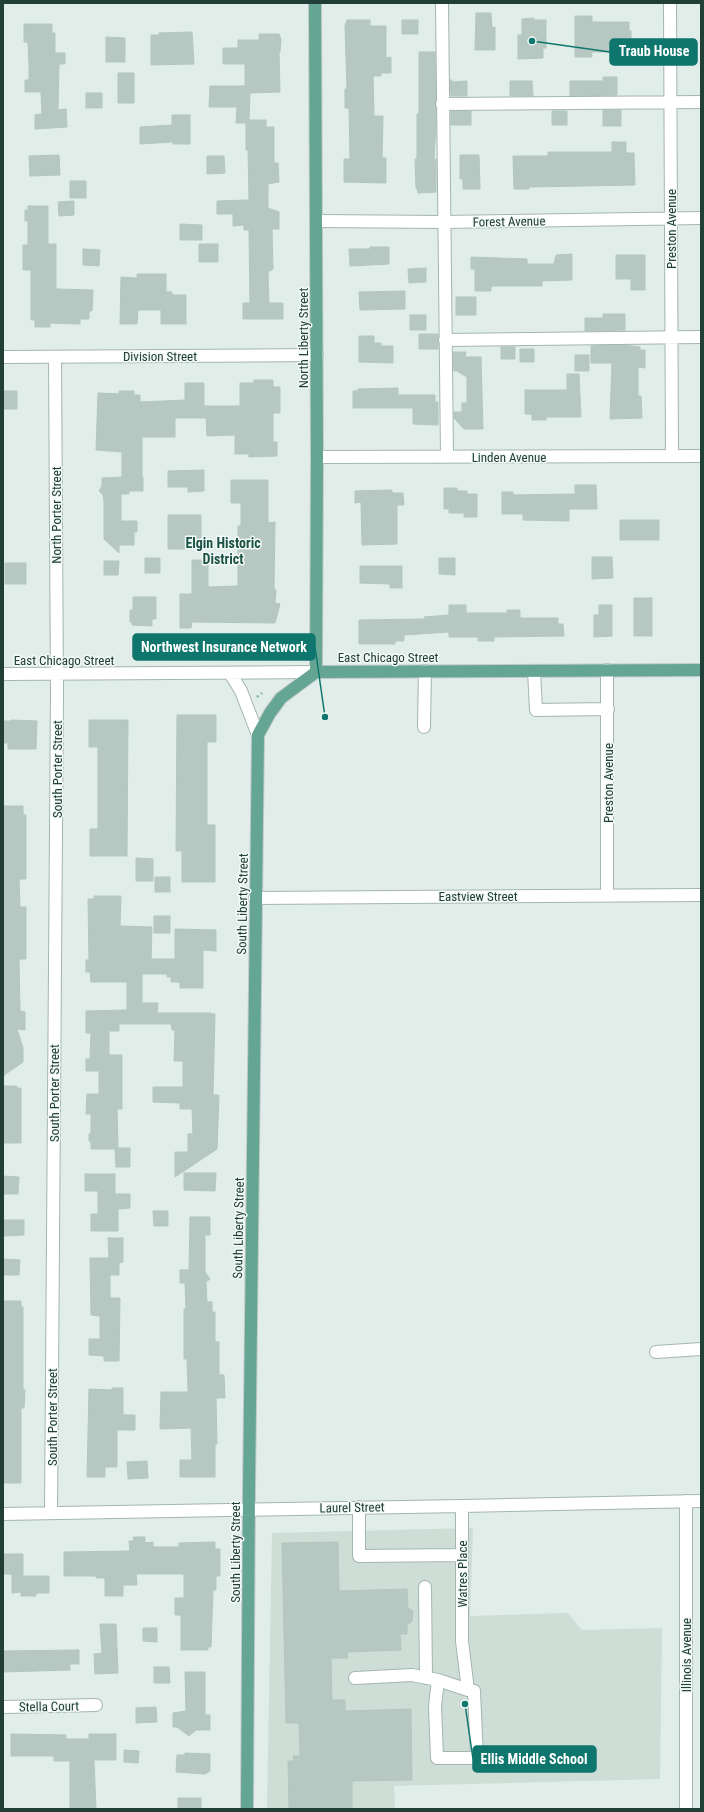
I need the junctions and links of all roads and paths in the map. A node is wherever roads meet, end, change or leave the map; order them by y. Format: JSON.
{"nodes":[{"id":1,"x":315,"y":3,"type":"edge"},
{"id":2,"x":442,"y":3,"type":"edge"},
{"id":3,"x":670,"y":3,"type":"edge"},
{"id":4,"x":671,"y":102,"type":"junction"},
{"id":5,"x":701,"y":102,"type":"edge"},
{"id":6,"x":442,"y":104,"type":"junction"},
{"id":7,"x":672,"y":218,"type":"junction"},
{"id":8,"x":701,"y":218,"type":"edge"},
{"id":9,"x":316,"y":221,"type":"junction"},
{"id":10,"x":443,"y":222,"type":"junction"},
{"id":11,"x":701,"y":337,"type":"edge"},
{"id":12,"x":672,"y":338,"type":"junction"},
{"id":13,"x":445,"y":340,"type":"junction"},
{"id":14,"x":317,"y":355,"type":"junction"},
{"id":15,"x":3,"y":357,"type":"edge"},
{"id":16,"x":55,"y":357,"type":"junction"},
{"id":17,"x":672,"y":456,"type":"junction"},
{"id":18,"x":701,"y":456,"type":"edge"},
{"id":19,"x":317,"y":457,"type":"junction"},
{"id":20,"x":447,"y":457,"type":"junction"},
{"id":21,"x":608,"y":670,"type":"junction"},
{"id":22,"x":701,"y":670,"type":"edge"},
{"id":23,"x":425,"y":671,"type":"junction"},
{"id":24,"x":534,"y":671,"type":"junction"},
{"id":25,"x":316,"y":672,"type":"junction"},
{"id":26,"x":230,"y":673,"type":"junction"},
{"id":27,"x":3,"y":674,"type":"edge"},
{"id":28,"x":57,"y":674,"type":"junction"},
{"id":29,"x":608,"y":710,"type":"junction"},
{"id":30,"x":424,"y":727,"type":"dead end"},
{"id":31,"x":258,"y":736,"type":"junction"},
{"id":32,"x":607,"y":895,"type":"junction"},
{"id":33,"x":701,"y":895,"type":"edge"},
{"id":34,"x":256,"y":898,"type":"junction"},
{"id":35,"x":701,"y":1349,"type":"edge"},
{"id":36,"x":656,"y":1352,"type":"dead end"},
{"id":37,"x":686,"y":1501,"type":"junction"},
{"id":38,"x":701,"y":1501,"type":"edge"},
{"id":39,"x":462,"y":1506,"type":"junction"},
{"id":40,"x":360,"y":1507,"type":"junction"},
{"id":41,"x":249,"y":1509,"type":"junction"},
{"id":42,"x":51,"y":1513,"type":"junction"},
{"id":43,"x":3,"y":1514,"type":"edge"},
{"id":44,"x":462,"y":1555,"type":"junction"},
{"id":45,"x":425,"y":1587,"type":"dead end"},
{"id":46,"x":355,"y":1678,"type":"dead end"},
{"id":47,"x":432,"y":1679,"type":"junction"},
{"id":48,"x":468,"y":1690,"type":"junction"},
{"id":49,"x":96,"y":1705,"type":"dead end"},
{"id":50,"x":3,"y":1707,"type":"edge"},
{"id":51,"x":248,"y":1809,"type":"edge"},
{"id":52,"x":686,"y":1809,"type":"edge"}],
"edges":[{"from":1,"to":9,"type":"main road","name":"North Liberty Street"},
{"from":2,"to":6,"type":"street"},
{"from":3,"to":4,"type":"street","name":"Preston Avenue"},
{"from":4,"to":5,"type":"street"},
{"from":4,"to":6,"type":"street"},
{"from":4,"to":7,"type":"street","name":"Preston Avenue"},
{"from":6,"to":10,"type":"street"},
{"from":7,"to":8,"type":"street","name":"Forest Avenue"},
{"from":7,"to":10,"type":"street","name":"Forest Avenue"},
{"from":7,"to":12,"type":"street","name":"Preston Avenue"},
{"from":9,"to":10,"type":"street","name":"Forest Avenue"},
{"from":9,"to":14,"type":"main road","name":"North Liberty Street"},
{"from":10,"to":13,"type":"street"},
{"from":11,"to":12,"type":"street"},
{"from":12,"to":13,"type":"street"},
{"from":12,"to":17,"type":"street","name":"Preston Avenue"},
{"from":13,"to":20,"type":"street"},
{"from":14,"to":16,"type":"street","name":"Division Street"},
{"from":14,"to":19,"type":"main road","name":"North Liberty Street"},
{"from":15,"to":16,"type":"street","name":"Division Street"},
{"from":16,"to":28,"type":"street","name":"North Porter Street"},
{"from":17,"to":18,"type":"street","name":"Linden Avenue"},
{"from":17,"to":20,"type":"street","name":"Linden Avenue"},
{"from":19,"to":20,"type":"street","name":"Linden Avenue"},
{"from":19,"to":25,"type":"main road","name":"North Liberty Street"},
{"from":21,"to":22,"type":"main road","name":"East Chicago Street"},
{"from":21,"to":24,"type":"main road","name":"East Chicago Street"},
{"from":21,"to":29,"type":"street","name":"Preston Avenue"},
{"from":23,"to":24,"type":"main road","name":"East Chicago Street"},
{"from":23,"to":25,"type":"main road","name":"East Chicago Street"},
{"from":23,"to":30,"type":"street"},
{"from":24,"to":29,"type":"street"},
{"from":25,"to":26,"type":"street","name":"East Chicago Street"},
{"from":25,"to":31,"type":"main road","name":"South Liberty Street"},
{"from":26,"to":28,"type":"street","name":"East Chicago Street"},
{"from":26,"to":31,"type":"street"},
{"from":27,"to":28,"type":"street","name":"East Chicago Street"},
{"from":28,"to":42,"type":"street","name":"South Porter Street"},
{"from":29,"to":32,"type":"street","name":"Preston Avenue"},
{"from":31,"to":34,"type":"main road","name":"South Liberty Street"},
{"from":32,"to":33,"type":"street","name":"Eastview Street"},
{"from":32,"to":34,"type":"street","name":"Eastview Street"},
{"from":34,"to":41,"type":"main road","name":"South Liberty Street"},
{"from":35,"to":36,"type":"street"},
{"from":37,"to":38,"type":"street","name":"Laurel Street"},
{"from":37,"to":39,"type":"street","name":"Laurel Street"},
{"from":37,"to":52,"type":"street","name":"Illinois Avenue"},
{"from":39,"to":40,"type":"street","name":"Laurel Street"},
{"from":39,"to":44,"type":"street","name":"Watres Place"},
{"from":40,"to":41,"type":"street","name":"Laurel Street"},
{"from":40,"to":44,"type":"street"},
{"from":41,"to":42,"type":"street","name":"Laurel Street"},
{"from":41,"to":51,"type":"main road","name":"South Liberty Street"},
{"from":42,"to":43,"type":"street","name":"Laurel Street"},
{"from":44,"to":48,"type":"street","name":"Watres Place"},
{"from":45,"to":47,"type":"street"},
{"from":46,"to":47,"type":"street"},
{"from":47,"to":48,"type":"street"},
{"from":47,"to":48,"type":"street","name":"Watres Place"},
{"from":49,"to":50,"type":"street","name":"Stella Court"}]}
